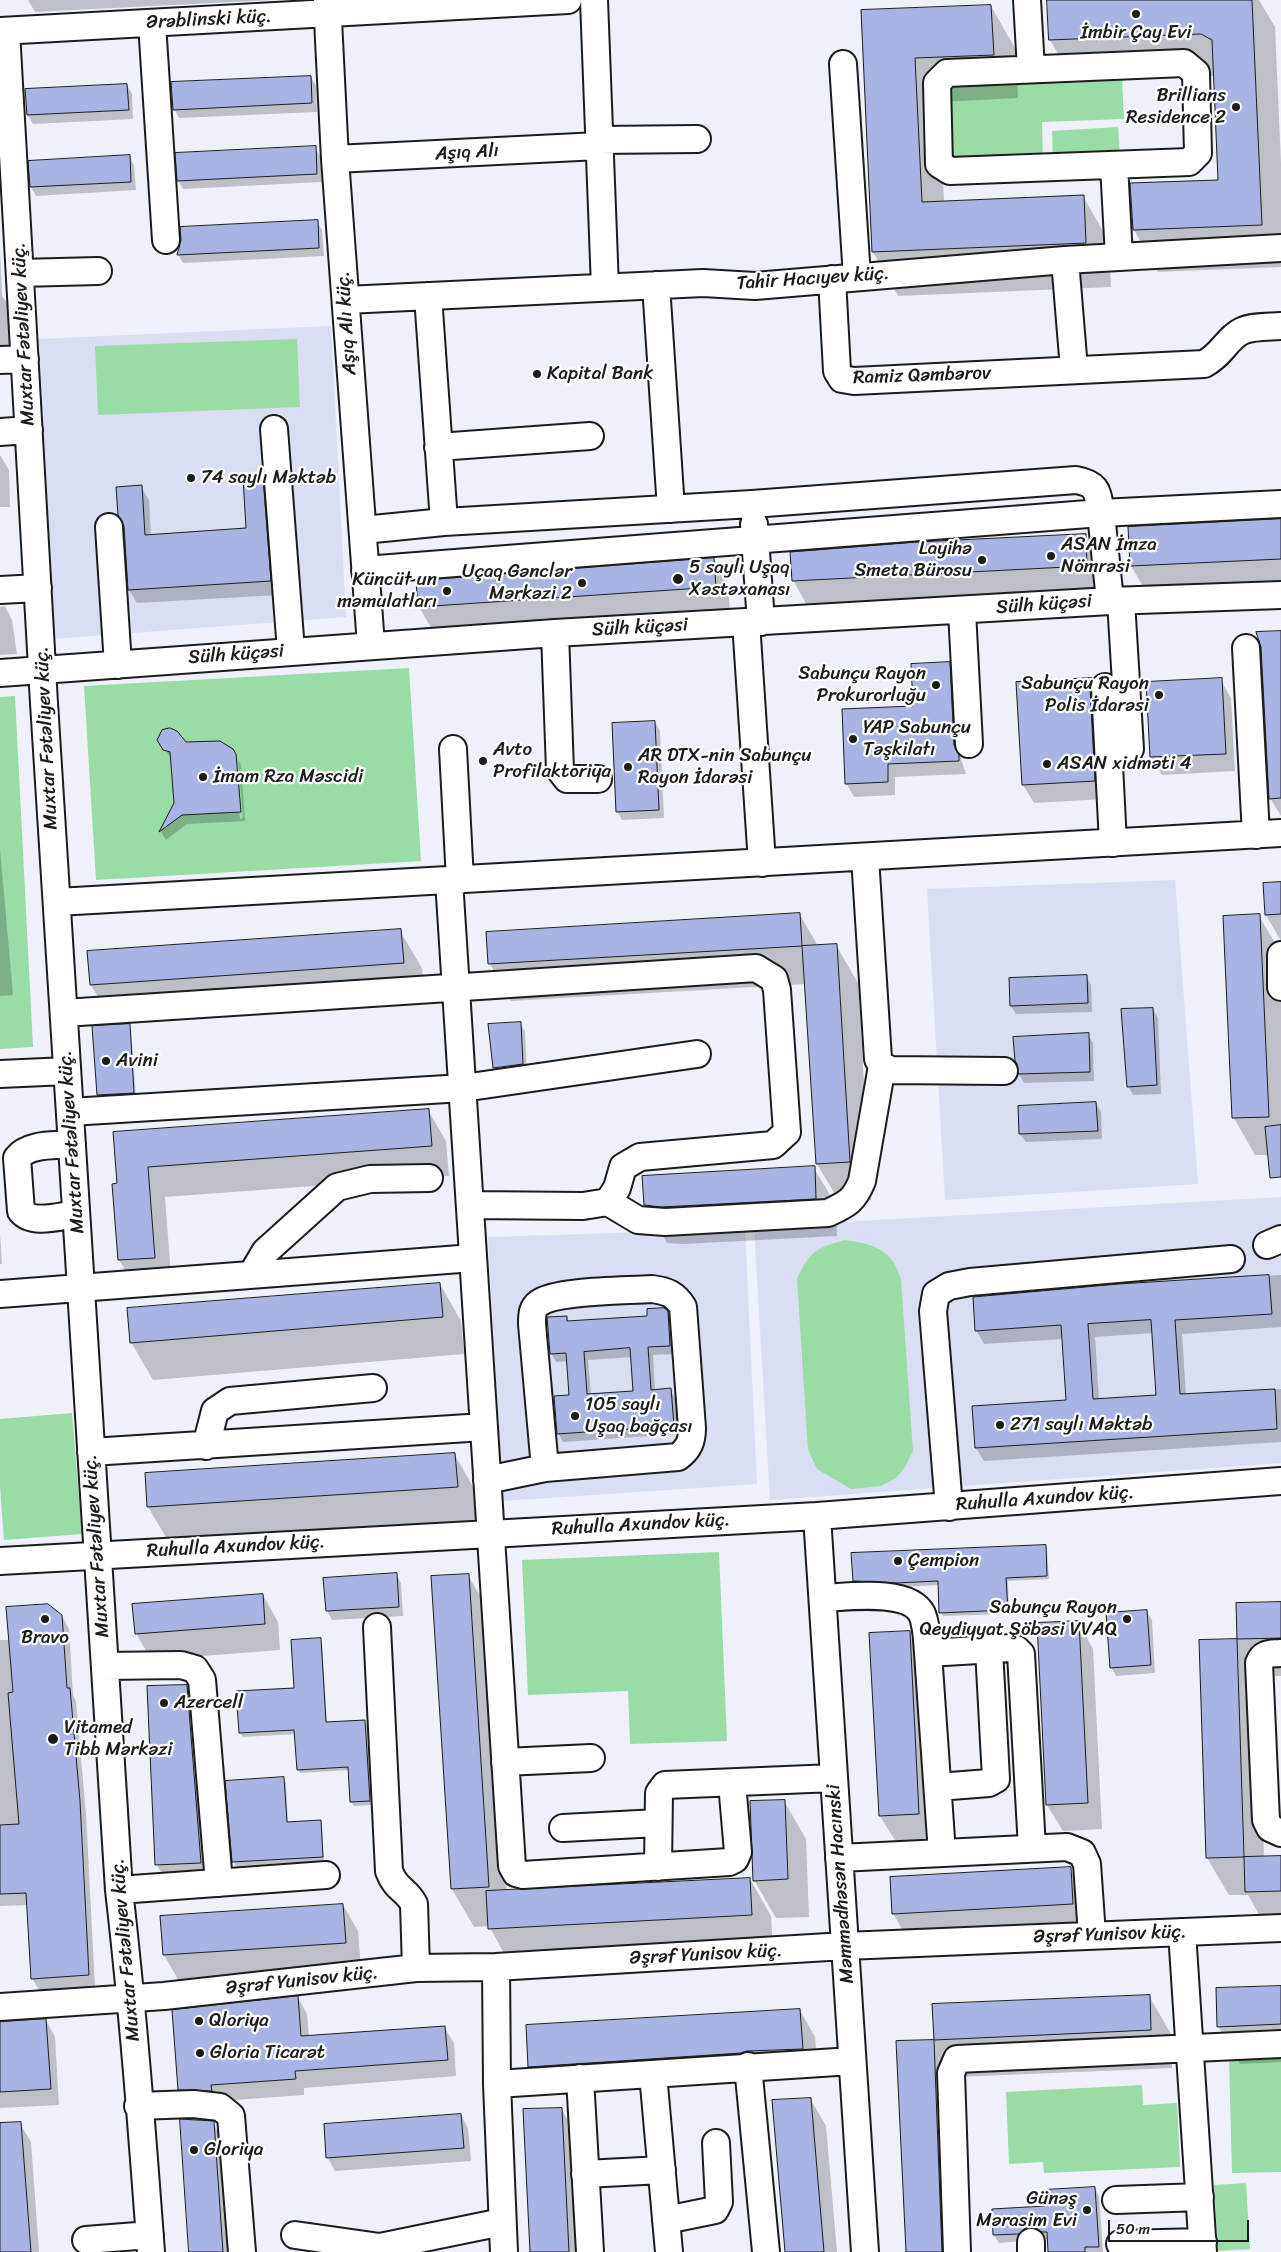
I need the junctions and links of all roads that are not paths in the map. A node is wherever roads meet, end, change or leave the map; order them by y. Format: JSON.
{"nodes":[{"id":1,"x":568,"y":0,"type":"edge"},
{"id":2,"x":594,"y":0,"type":"edge"},
{"id":3,"x":1028,"y":0,"type":"edge"},
{"id":4,"x":328,"y":7,"type":"edge"},
{"id":5,"x":152,"y":23,"type":"junction"},
{"id":6,"x":3,"y":31,"type":"edge"},
{"id":7,"x":843,"y":64,"type":"dead end"},
{"id":8,"x":1031,"y":70,"type":"junction"},
{"id":9,"x":697,"y":139,"type":"dead end"},
{"id":10,"x":599,"y":143,"type":"junction"},
{"id":11,"x":335,"y":159,"type":"junction"},
{"id":12,"x":1114,"y":165,"type":"junction"},
{"id":13,"x":8,"y":221,"type":"edge"},
{"id":14,"x":166,"y":240,"type":"dead end"},
{"id":15,"x":1281,"y":248,"type":"edge"},
{"id":16,"x":1119,"y":257,"type":"junction"},
{"id":17,"x":1066,"y":260,"type":"junction"},
{"id":18,"x":98,"y":271,"type":"dead end"},
{"id":19,"x":20,"y":273,"type":"junction"},
{"id":20,"x":845,"y":278,"type":"junction"},
{"id":21,"x":656,"y":285,"type":"junction"},
{"id":22,"x":605,"y":287,"type":"junction"},
{"id":23,"x":428,"y":296,"type":"junction"},
{"id":24,"x":346,"y":300,"type":"junction"},
{"id":25,"x":1281,"y":326,"type":"edge"},
{"id":26,"x":12,"y":359,"type":"edge"},
{"id":27,"x":1074,"y":369,"type":"junction"},
{"id":28,"x":274,"y":429,"type":"dead end"},
{"id":29,"x":29,"y":430,"type":"junction"},
{"id":30,"x":0,"y":432,"type":"edge"},
{"id":31,"x":590,"y":436,"type":"dead end"},
{"id":32,"x":438,"y":447,"type":"junction"},
{"id":33,"x":752,"y":504,"type":"junction"},
{"id":34,"x":1281,"y":504,"type":"edge"},
{"id":35,"x":671,"y":508,"type":"junction"},
{"id":36,"x":1101,"y":513,"type":"junction"},
{"id":37,"x":444,"y":522,"type":"junction"},
{"id":38,"x":109,"y":527,"type":"dead end"},
{"id":39,"x":363,"y":530,"type":"junction"},
{"id":40,"x":755,"y":540,"type":"junction"},
{"id":41,"x":366,"y":570,"type":"junction"},
{"id":42,"x":38,"y":588,"type":"junction"},
{"id":43,"x":0,"y":590,"type":"edge"},
{"id":44,"x":1281,"y":595,"type":"edge"},
{"id":45,"x":1116,"y":601,"type":"junction"},
{"id":46,"x":962,"y":610,"type":"junction"},
{"id":47,"x":754,"y":622,"type":"junction"},
{"id":48,"x":555,"y":633,"type":"junction"},
{"id":49,"x":371,"y":645,"type":"junction"},
{"id":50,"x":1246,"y":648,"type":"dead end"},
{"id":51,"x":292,"y":651,"type":"junction"},
{"id":52,"x":118,"y":665,"type":"junction"},
{"id":53,"x":42,"y":670,"type":"junction"},
{"id":54,"x":0,"y":673,"type":"edge"},
{"id":55,"x":1105,"y":687,"type":"dead end"},
{"id":56,"x":969,"y":744,"type":"dead end"},
{"id":57,"x":453,"y":749,"type":"dead end"},
{"id":58,"x":1130,"y":749,"type":"dead end"},
{"id":59,"x":598,"y":779,"type":"dead end"},
{"id":60,"x":1268,"y":834,"type":"edge"},
{"id":61,"x":1112,"y":843,"type":"junction"},
{"id":62,"x":865,"y":857,"type":"junction"},
{"id":63,"x":762,"y":864,"type":"junction"},
{"id":64,"x":454,"y":880,"type":"junction"},
{"id":65,"x":57,"y":902,"type":"junction"},
{"id":66,"x":1281,"y":955,"type":"edge"},
{"id":67,"x":456,"y":987,"type":"junction"},
{"id":68,"x":1281,"y":987,"type":"edge"},
{"id":69,"x":64,"y":1013,"type":"junction"},
{"id":70,"x":697,"y":1054,"type":"dead end"},
{"id":71,"x":882,"y":1066,"type":"junction"},
{"id":72,"x":68,"y":1071,"type":"junction"},
{"id":73,"x":1004,"y":1071,"type":"dead end"},
{"id":74,"x":0,"y":1074,"type":"edge"},
{"id":75,"x":463,"y":1088,"type":"junction"},
{"id":76,"x":70,"y":1112,"type":"junction"},
{"id":77,"x":72,"y":1144,"type":"junction"},
{"id":78,"x":429,"y":1178,"type":"dead end"},
{"id":79,"x":608,"y":1202,"type":"junction"},
{"id":80,"x":470,"y":1205,"type":"junction"},
{"id":81,"x":76,"y":1214,"type":"junction"},
{"id":82,"x":473,"y":1258,"type":"junction"},
{"id":83,"x":1231,"y":1259,"type":"dead end"},
{"id":84,"x":252,"y":1274,"type":"junction"},
{"id":85,"x":81,"y":1287,"type":"junction"},
{"id":86,"x":0,"y":1294,"type":"edge"},
{"id":87,"x":373,"y":1388,"type":"dead end"},
{"id":88,"x":484,"y":1428,"type":"junction"},
{"id":89,"x":206,"y":1446,"type":"junction"},
{"id":90,"x":91,"y":1452,"type":"junction"},
{"id":91,"x":545,"y":1468,"type":"junction"},
{"id":92,"x":487,"y":1480,"type":"junction"},
{"id":93,"x":1281,"y":1481,"type":"edge"},
{"id":94,"x":949,"y":1507,"type":"junction"},
{"id":95,"x":817,"y":1516,"type":"junction"},
{"id":96,"x":491,"y":1533,"type":"junction"},
{"id":97,"x":98,"y":1555,"type":"junction"},
{"id":98,"x":0,"y":1561,"type":"edge"},
{"id":99,"x":823,"y":1598,"type":"junction"},
{"id":100,"x":376,"y":1627,"type":"dead end"},
{"id":101,"x":989,"y":1649,"type":"junction"},
{"id":102,"x":928,"y":1653,"type":"junction"},
{"id":103,"x":1281,"y":1653,"type":"edge"},
{"id":104,"x":105,"y":1666,"type":"junction"},
{"id":105,"x":591,"y":1758,"type":"dead end"},
{"id":106,"x":505,"y":1762,"type":"junction"},
{"id":107,"x":834,"y":1778,"type":"junction"},
{"id":108,"x":732,"y":1783,"type":"junction"},
{"id":109,"x":938,"y":1787,"type":"junction"},
{"id":110,"x":658,"y":1823,"type":"junction"},
{"id":111,"x":563,"y":1828,"type":"dead end"},
{"id":112,"x":1281,"y":1833,"type":"edge"},
{"id":113,"x":1032,"y":1848,"type":"junction"},
{"id":114,"x":942,"y":1853,"type":"junction"},
{"id":115,"x":839,"y":1858,"type":"junction"},
{"id":116,"x":658,"y":1867,"type":"junction"},
{"id":117,"x":326,"y":1875,"type":"dead end"},
{"id":118,"x":219,"y":1883,"type":"junction"},
{"id":119,"x":119,"y":1890,"type":"junction"},
{"id":120,"x":1281,"y":1928,"type":"edge"},
{"id":121,"x":1182,"y":1932,"type":"junction"},
{"id":122,"x":1092,"y":1935,"type":"junction"},
{"id":123,"x":845,"y":1946,"type":"junction"},
{"id":124,"x":496,"y":1967,"type":"junction"},
{"id":125,"x":416,"y":1968,"type":"junction"},
{"id":126,"x":132,"y":1998,"type":"junction"},
{"id":127,"x":0,"y":2007,"type":"edge"},
{"id":128,"x":1281,"y":2044,"type":"edge"},
{"id":129,"x":1190,"y":2047,"type":"junction"},
{"id":130,"x":852,"y":2061,"type":"junction"},
{"id":131,"x":748,"y":2066,"type":"junction"},
{"id":132,"x":653,"y":2074,"type":"junction"},
{"id":133,"x":580,"y":2078,"type":"junction"},
{"id":134,"x":497,"y":2084,"type":"junction"},
{"id":135,"x":138,"y":2106,"type":"junction"},
{"id":136,"x":716,"y":2143,"type":"dead end"},
{"id":137,"x":662,"y":2170,"type":"junction"},
{"id":138,"x":586,"y":2174,"type":"junction"},
{"id":139,"x":1200,"y":2197,"type":"junction"},
{"id":140,"x":1116,"y":2200,"type":"dead end"},
{"id":141,"x":666,"y":2220,"type":"junction"},
{"id":142,"x":502,"y":2222,"type":"junction"},
{"id":143,"x":295,"y":2235,"type":"dead end"},
{"id":144,"x":86,"y":2240,"type":"dead end"},
{"id":145,"x":150,"y":2243,"type":"edge"},
{"id":146,"x":1120,"y":2244,"type":"dead end"},
{"id":147,"x":1203,"y":2247,"type":"edge"},
{"id":148,"x":379,"y":2250,"type":"edge"},
{"id":149,"x":242,"y":2252,"type":"edge"},
{"id":150,"x":504,"y":2252,"type":"edge"},
{"id":151,"x":590,"y":2252,"type":"edge"},
{"id":152,"x":669,"y":2252,"type":"edge"},
{"id":153,"x":766,"y":2252,"type":"edge"},
{"id":154,"x":864,"y":2252,"type":"edge"},
{"id":155,"x":958,"y":2252,"type":"edge"}],
"edges":[{"from":1,"to":4,"type":"street","name":"Ərəblinski küç."},
{"from":2,"to":10,"type":"street"},
{"from":3,"to":8,"type":"street"},
{"from":4,"to":5,"type":"street","name":"Ərəblinski küç."},
{"from":4,"to":11,"type":"street","name":"Aşıq Alı küç."},
{"from":5,"to":6,"type":"street","name":"Ərəblinski küç."},
{"from":5,"to":14,"type":"street"},
{"from":6,"to":13,"type":"street","name":"Muxtar Fətəliyev küç."},
{"from":7,"to":20,"type":"street"},
{"from":8,"to":12,"type":"street"},
{"from":8,"to":12,"type":"street"},
{"from":9,"to":10,"type":"street","name":"Aşıq Alı"},
{"from":10,"to":11,"type":"street","name":"Aşıq Alı"},
{"from":10,"to":22,"type":"street"},
{"from":11,"to":24,"type":"street","name":"Aşıq Alı küç."},
{"from":12,"to":16,"type":"street"},
{"from":13,"to":19,"type":"street","name":"Muxtar Fətəliyev küç."},
{"from":15,"to":16,"type":"street","name":"Tahir Hacıyev küç."},
{"from":16,"to":17,"type":"street","name":"Tahir Hacıyev küç."},
{"from":17,"to":20,"type":"street","name":"Tahir Hacıyev küç."},
{"from":17,"to":27,"type":"street"},
{"from":18,"to":19,"type":"street"},
{"from":19,"to":26,"type":"street","name":"Muxtar Fətəliyev küç."},
{"from":20,"to":21,"type":"street","name":"Tahir Hacıyev küç."},
{"from":20,"to":27,"type":"street","name":"Ramiz Qəmbərov"},
{"from":21,"to":22,"type":"street","name":"Tahir Hacıyev küç."},
{"from":21,"to":35,"type":"street"},
{"from":22,"to":23,"type":"street","name":"Tahir Hacıyev küç."},
{"from":23,"to":24,"type":"street","name":"Tahir Hacıyev küç."},
{"from":23,"to":32,"type":"street"},
{"from":24,"to":39,"type":"street","name":"Aşıq Alı küç."},
{"from":25,"to":27,"type":"street","name":"Ramiz Qəmbərov"},
{"from":26,"to":29,"type":"street","name":"Muxtar Fətəliyev küç."},
{"from":28,"to":51,"type":"street"},
{"from":29,"to":30,"type":"street"},
{"from":29,"to":42,"type":"street","name":"Muxtar Fətəliyev küç."},
{"from":31,"to":32,"type":"street"},
{"from":32,"to":37,"type":"street"},
{"from":33,"to":35,"type":"street"},
{"from":33,"to":36,"type":"street"},
{"from":33,"to":40,"type":"street"},
{"from":34,"to":36,"type":"street"},
{"from":35,"to":37,"type":"street"},
{"from":36,"to":40,"type":"street"},
{"from":36,"to":45,"type":"street"},
{"from":37,"to":39,"type":"street"},
{"from":38,"to":52,"type":"street"},
{"from":39,"to":41,"type":"street","name":"Aşıq Alı küç."},
{"from":40,"to":41,"type":"street"},
{"from":40,"to":47,"type":"street"},
{"from":41,"to":49,"type":"street","name":"Aşıq Alı küç."},
{"from":42,"to":43,"type":"street"},
{"from":42,"to":53,"type":"street","name":"Muxtar Fətəliyev küç."},
{"from":44,"to":45,"type":"street","name":"Sülh küçəsi"},
{"from":45,"to":46,"type":"street","name":"Sülh küçəsi"},
{"from":45,"to":58,"type":"street"},
{"from":46,"to":47,"type":"street","name":"Sülh küçəsi"},
{"from":46,"to":56,"type":"street"},
{"from":47,"to":48,"type":"street","name":"Sülh küçəsi"},
{"from":47,"to":63,"type":"street"},
{"from":48,"to":49,"type":"street","name":"Sülh küçəsi"},
{"from":48,"to":59,"type":"street"},
{"from":49,"to":51,"type":"street","name":"Sülh küçəsi"},
{"from":50,"to":60,"type":"street"},
{"from":51,"to":52,"type":"street","name":"Sülh küçəsi"},
{"from":52,"to":53,"type":"street","name":"Sülh küçəsi"},
{"from":53,"to":54,"type":"street","name":"Sülh küçəsi"},
{"from":53,"to":65,"type":"street","name":"Muxtar Fətəliyev küç."},
{"from":55,"to":61,"type":"street"},
{"from":57,"to":64,"type":"street"},
{"from":60,"to":61,"type":"street"},
{"from":61,"to":62,"type":"street"},
{"from":62,"to":63,"type":"street"},
{"from":62,"to":71,"type":"street"},
{"from":63,"to":64,"type":"street"},
{"from":64,"to":65,"type":"street"},
{"from":64,"to":67,"type":"street"},
{"from":65,"to":69,"type":"street","name":"Muxtar Fətəliyev küç."},
{"from":66,"to":68,"type":"street"},
{"from":67,"to":69,"type":"street"},
{"from":67,"to":75,"type":"street"},
{"from":67,"to":79,"type":"street"},
{"from":69,"to":72,"type":"street","name":"Muxtar Fətəliyev küç."},
{"from":70,"to":75,"type":"street"},
{"from":71,"to":73,"type":"street"},
{"from":71,"to":79,"type":"street"},
{"from":72,"to":74,"type":"street"},
{"from":72,"to":76,"type":"street","name":"Muxtar Fətəliyev küç."},
{"from":75,"to":76,"type":"street"},
{"from":75,"to":80,"type":"street"},
{"from":76,"to":77,"type":"street","name":"Muxtar Fətəliyev küç."},
{"from":77,"to":81,"type":"street","name":"Muxtar Fətəliyev küç."},
{"from":77,"to":81,"type":"street"},
{"from":78,"to":84,"type":"street"},
{"from":79,"to":80,"type":"street"},
{"from":80,"to":82,"type":"street"},
{"from":81,"to":85,"type":"street","name":"Muxtar Fətəliyev küç."},
{"from":82,"to":84,"type":"street"},
{"from":82,"to":88,"type":"street"},
{"from":83,"to":94,"type":"street"},
{"from":84,"to":85,"type":"street"},
{"from":85,"to":86,"type":"street"},
{"from":85,"to":90,"type":"street","name":"Muxtar Fətəliyev küç."},
{"from":87,"to":89,"type":"street"},
{"from":88,"to":89,"type":"street"},
{"from":88,"to":92,"type":"street"},
{"from":89,"to":90,"type":"street"},
{"from":90,"to":97,"type":"street","name":"Muxtar Fətəliyev küç."},
{"from":91,"to":91,"type":"street"},
{"from":91,"to":92,"type":"street"},
{"from":92,"to":96,"type":"street"},
{"from":93,"to":94,"type":"street","name":"Ruhulla Axundov küç."},
{"from":94,"to":95,"type":"street","name":"Ruhulla Axundov küç."},
{"from":95,"to":96,"type":"street","name":"Ruhulla Axundov küç."},
{"from":95,"to":99,"type":"street","name":"Məmmədhəsən Hacınski"},
{"from":96,"to":97,"type":"street","name":"Ruhulla Axundov küç."},
{"from":96,"to":106,"type":"street"},
{"from":97,"to":98,"type":"street","name":"Ruhulla Axundov küç."},
{"from":97,"to":104,"type":"street","name":"Muxtar Fətəliyev küç."},
{"from":99,"to":102,"type":"street"},
{"from":99,"to":107,"type":"street","name":"Məmmədhəsən Hacınski"},
{"from":100,"to":125,"type":"street"},
{"from":101,"to":102,"type":"street"},
{"from":101,"to":109,"type":"street"},
{"from":101,"to":113,"type":"street"},
{"from":102,"to":109,"type":"street"},
{"from":103,"to":112,"type":"street"},
{"from":104,"to":118,"type":"street"},
{"from":104,"to":119,"type":"street","name":"Muxtar Fətəliyev küç."},
{"from":105,"to":106,"type":"street"},
{"from":106,"to":116,"type":"street"},
{"from":107,"to":108,"type":"street"},
{"from":107,"to":115,"type":"street","name":"Məmmədhəsən Hacınski"},
{"from":108,"to":110,"type":"street"},
{"from":108,"to":116,"type":"street"},
{"from":109,"to":114,"type":"street"},
{"from":110,"to":111,"type":"street"},
{"from":110,"to":116,"type":"street"},
{"from":113,"to":114,"type":"street"},
{"from":113,"to":122,"type":"street"},
{"from":114,"to":115,"type":"street"},
{"from":115,"to":123,"type":"street","name":"Məmmədhəsən Hacınski"},
{"from":117,"to":118,"type":"street"},
{"from":118,"to":119,"type":"street"},
{"from":119,"to":126,"type":"street","name":"Muxtar Fətəliyev küç."},
{"from":120,"to":121,"type":"street","name":"Əşrəf Yunisov küç."},
{"from":121,"to":122,"type":"street","name":"Əşrəf Yunisov küç."},
{"from":121,"to":129,"type":"street"},
{"from":122,"to":123,"type":"street","name":"Əşrəf Yunisov küç."},
{"from":123,"to":124,"type":"street","name":"Əşrəf Yunisov küç."},
{"from":123,"to":130,"type":"street","name":"Məmmədhəsən Hacınski"},
{"from":124,"to":125,"type":"street","name":"Əşrəf Yunisov küç."},
{"from":124,"to":134,"type":"street"},
{"from":125,"to":126,"type":"street","name":"Əşrəf Yunisov küç."},
{"from":126,"to":127,"type":"street","name":"Əşrəf Yunisov küç."},
{"from":126,"to":135,"type":"street","name":"Muxtar Fətəliyev küç."},
{"from":128,"to":129,"type":"street"},
{"from":129,"to":139,"type":"street"},
{"from":129,"to":155,"type":"street"},
{"from":130,"to":131,"type":"street"},
{"from":130,"to":154,"type":"street","name":"Məmmədhəsən Hacınski"},
{"from":131,"to":132,"type":"street"},
{"from":131,"to":153,"type":"street"},
{"from":132,"to":133,"type":"street"},
{"from":132,"to":137,"type":"street"},
{"from":133,"to":134,"type":"street"},
{"from":133,"to":138,"type":"street"},
{"from":134,"to":142,"type":"street"},
{"from":135,"to":145,"type":"street","name":"Muxtar Fətəliyev küç."},
{"from":135,"to":149,"type":"street"},
{"from":136,"to":141,"type":"street"},
{"from":137,"to":138,"type":"street"},
{"from":137,"to":141,"type":"street"},
{"from":138,"to":151,"type":"street"},
{"from":139,"to":140,"type":"street"},
{"from":139,"to":147,"type":"street"},
{"from":141,"to":152,"type":"street"},
{"from":142,"to":148,"type":"street"},
{"from":142,"to":150,"type":"street"},
{"from":143,"to":148,"type":"street"},
{"from":144,"to":145,"type":"street"},
{"from":146,"to":147,"type":"street"}]}
